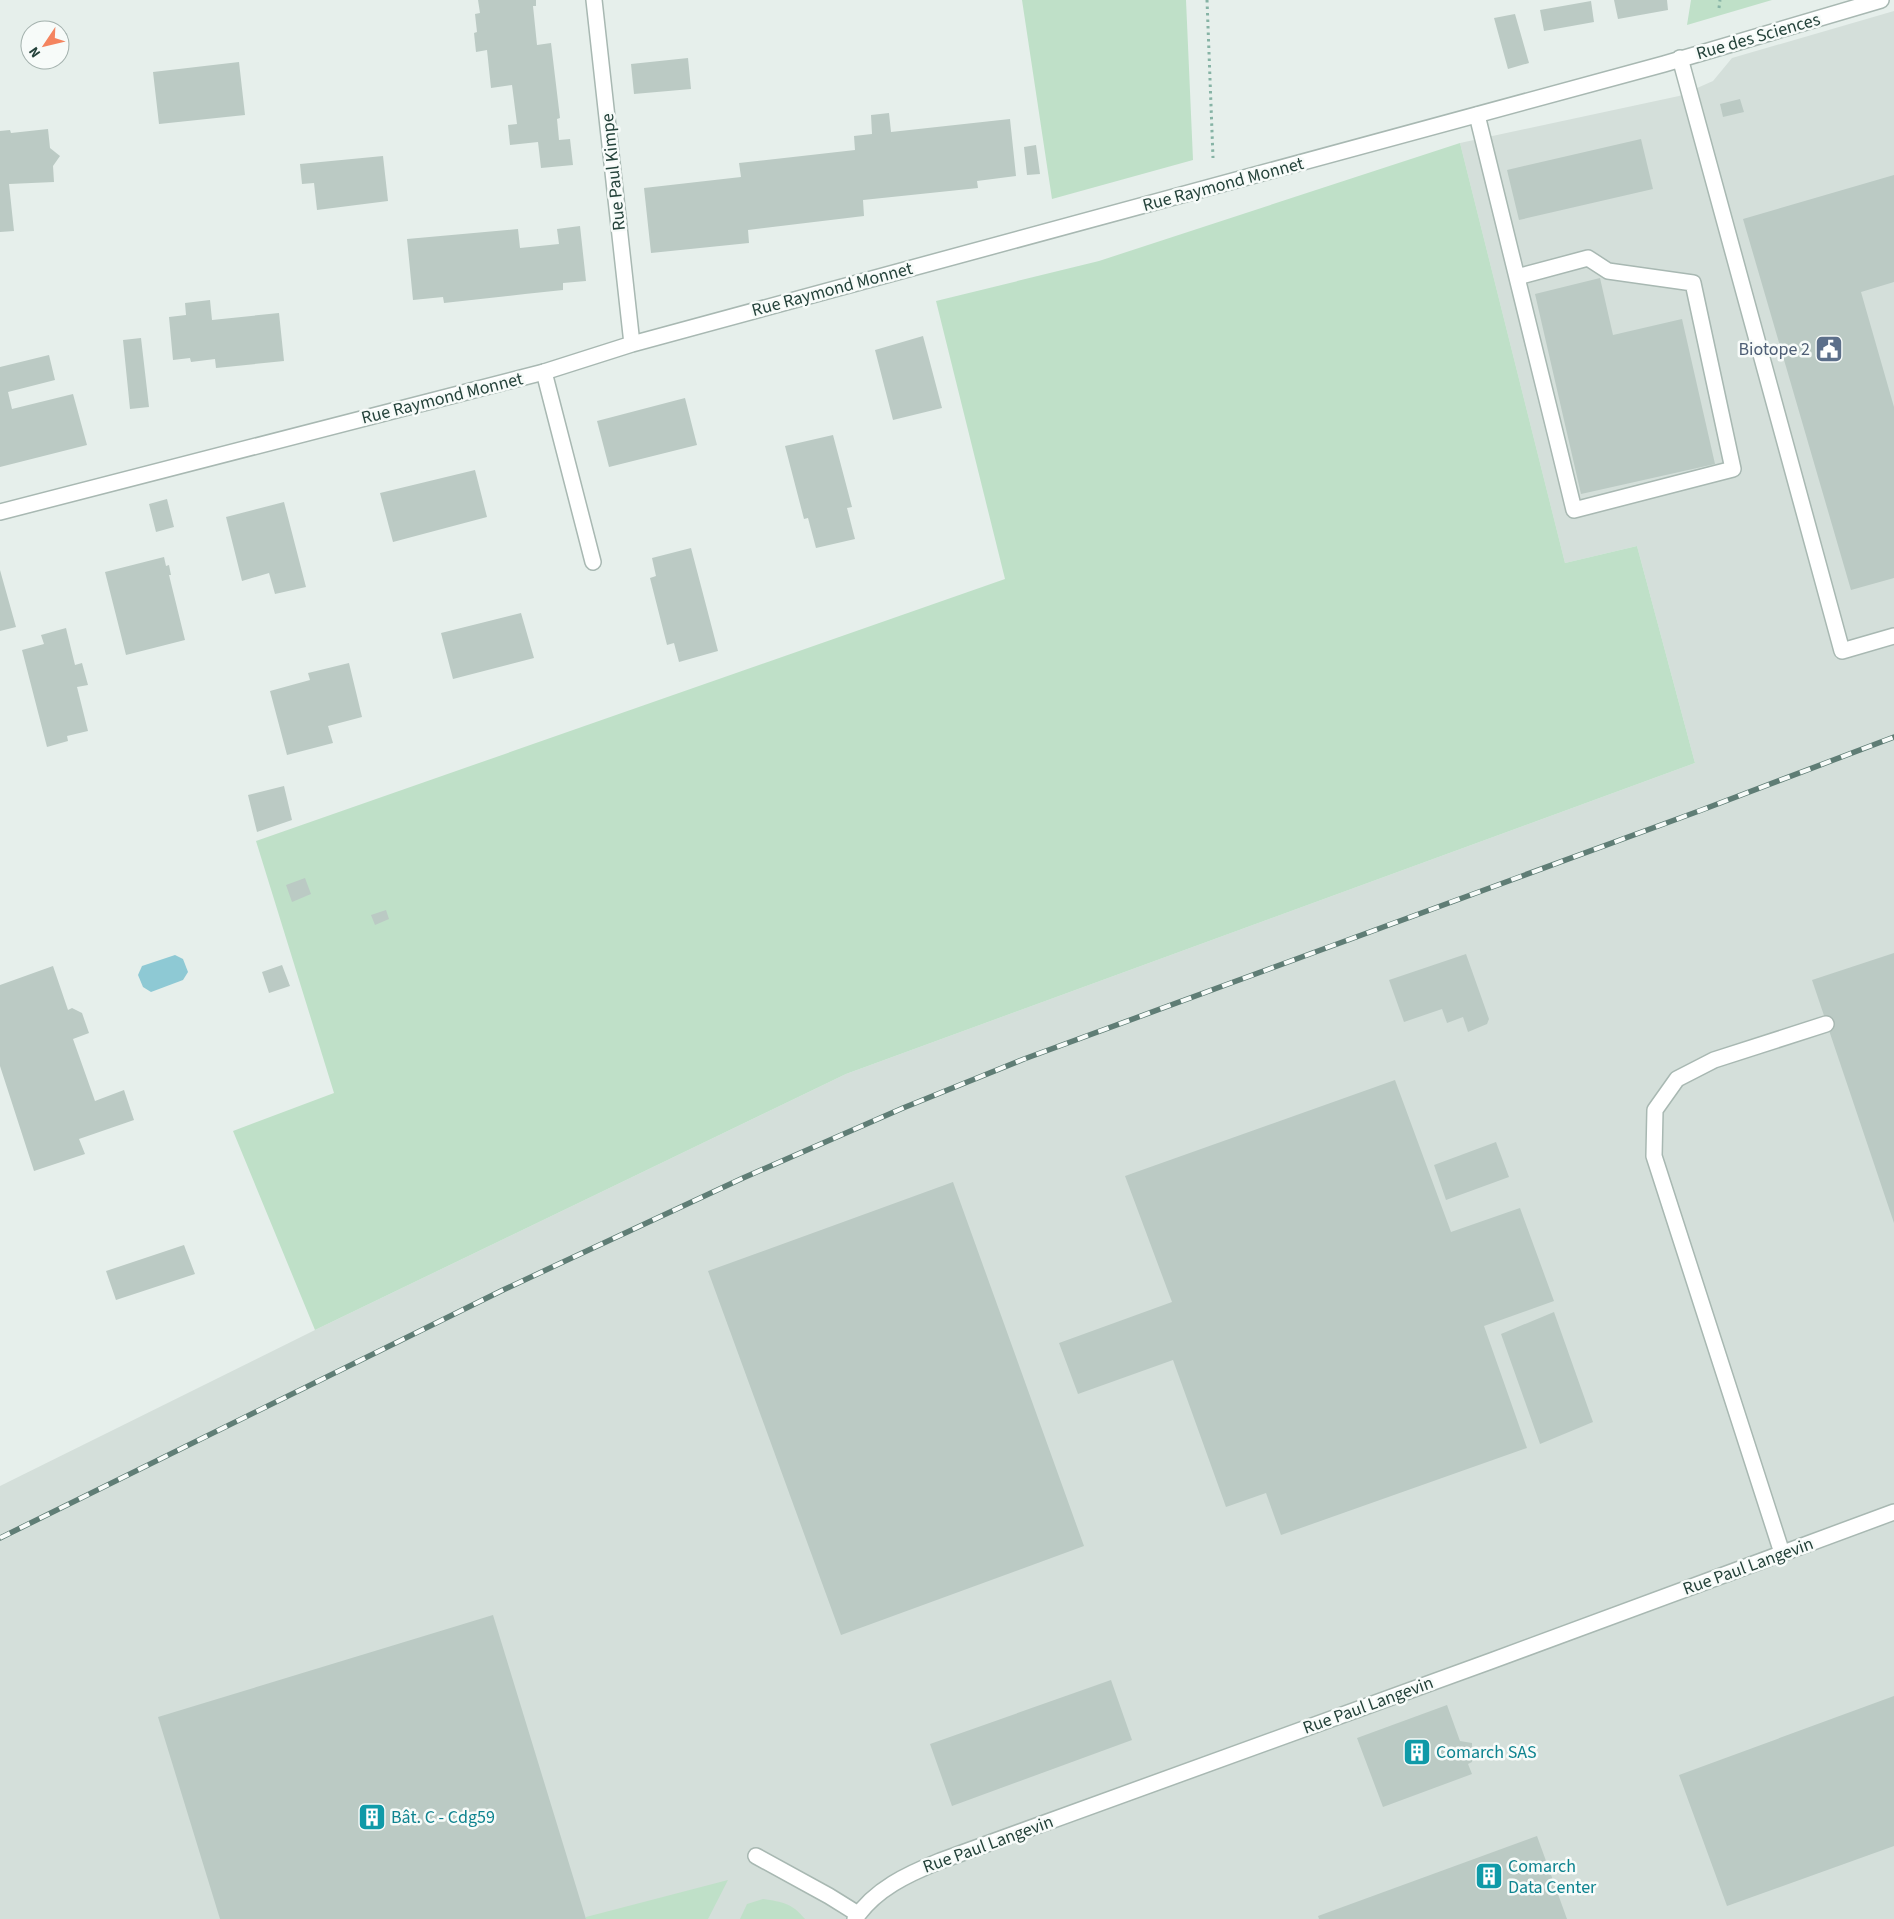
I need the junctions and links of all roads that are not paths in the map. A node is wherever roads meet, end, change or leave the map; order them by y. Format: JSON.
{"nodes":[{"id":1,"x":594,"y":0,"type":"edge"},
{"id":2,"x":1881,"y":0,"type":"edge"},
{"id":3,"x":1680,"y":58,"type":"junction"},
{"id":4,"x":1664,"y":64,"type":"joint"},
{"id":5,"x":1477,"y":115,"type":"junction"},
{"id":6,"x":1517,"y":277,"type":"junction"},
{"id":7,"x":632,"y":344,"type":"junction"},
{"id":8,"x":544,"y":372,"type":"junction"},
{"id":9,"x":0,"y":512,"type":"edge"},
{"id":10,"x":593,"y":562,"type":"dead end"},
{"id":11,"x":1894,"y":636,"type":"edge"},
{"id":12,"x":1826,"y":1024,"type":"dead end"},
{"id":13,"x":1894,"y":1512,"type":"edge"},
{"id":14,"x":1782,"y":1553,"type":"junction"},
{"id":15,"x":756,"y":1856,"type":"dead end"},
{"id":16,"x":856,"y":1917,"type":"edge"}],
"edges":[{"from":1,"to":7,"type":"street","name":"Rue Paul Kimpe"},
{"from":2,"to":3,"type":"street","name":"Rue des Sciences"},
{"from":3,"to":4,"type":"street","name":"Rue des Sciences"},
{"from":3,"to":11,"type":"street"},
{"from":4,"to":5,"type":"street","name":"Rue Raymond Monnet"},
{"from":5,"to":6,"type":"street"},
{"from":5,"to":7,"type":"street","name":"Rue Raymond Monnet"},
{"from":6,"to":6,"type":"street"},
{"from":7,"to":8,"type":"street","name":"Rue Raymond Monnet"},
{"from":8,"to":9,"type":"street","name":"Rue Raymond Monnet"},
{"from":8,"to":10,"type":"street"},
{"from":12,"to":14,"type":"street"},
{"from":13,"to":14,"type":"street","name":"Rue Paul Langevin"},
{"from":14,"to":16,"type":"street","name":"Rue Paul Langevin"},
{"from":15,"to":16,"type":"street"}]}
